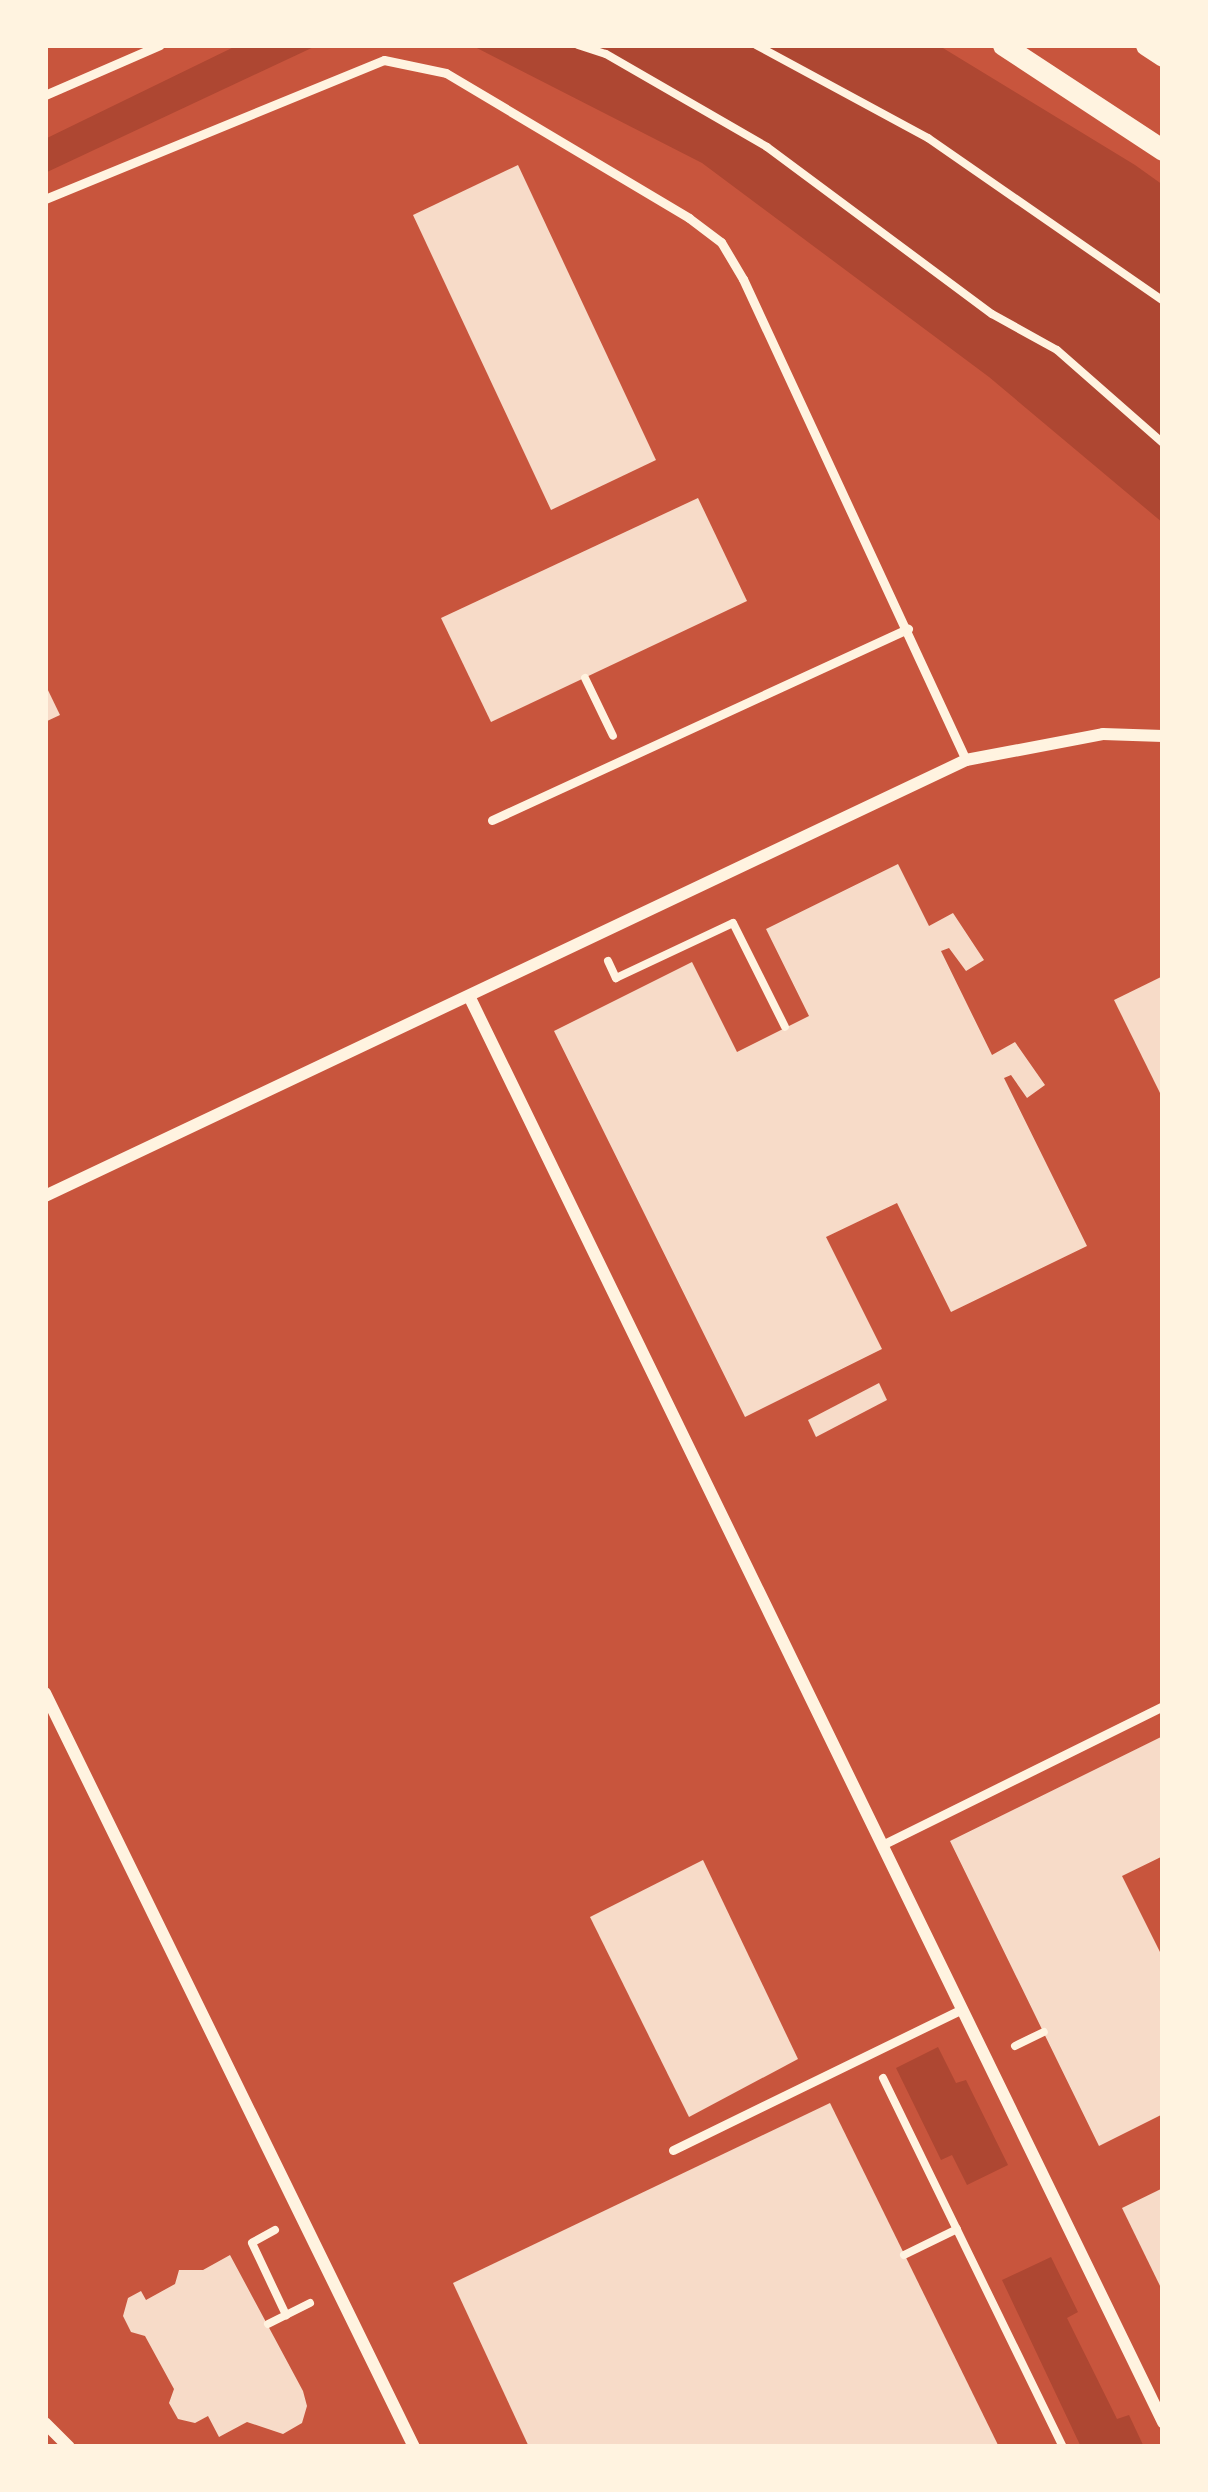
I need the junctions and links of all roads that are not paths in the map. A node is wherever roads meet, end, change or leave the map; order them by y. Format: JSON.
{"nodes":[{"id":1,"x":160,"y":45,"type":"edge"},
{"id":2,"x":1003,"y":45,"type":"edge"},
{"id":3,"x":1146,"y":45,"type":"edge"},
{"id":4,"x":1163,"y":56,"type":"edge"},
{"id":5,"x":45,"y":95,"type":"edge"},
{"id":6,"x":1163,"y":151,"type":"edge"},
{"id":7,"x":45,"y":200,"type":"edge"},
{"id":8,"x":908,"y":629,"type":"junction"},
{"id":9,"x":1163,"y":736,"type":"edge"},
{"id":10,"x":966,"y":760,"type":"junction"},
{"id":11,"x":492,"y":820,"type":"dead end"},
{"id":12,"x":470,"y":998,"type":"junction"},
{"id":13,"x":45,"y":1196,"type":"edge"},
{"id":14,"x":45,"y":1694,"type":"edge"},
{"id":15,"x":1163,"y":1706,"type":"edge"},
{"id":16,"x":882,"y":1845,"type":"junction"},
{"id":17,"x":962,"y":2009,"type":"junction"},
{"id":18,"x":673,"y":2150,"type":"dead end"},
{"id":19,"x":1163,"y":2422,"type":"edge"},
{"id":20,"x":45,"y":2423,"type":"edge"},
{"id":21,"x":69,"y":2447,"type":"edge"},
{"id":22,"x":414,"y":2447,"type":"edge"}],
"edges":[{"from":1,"to":5,"type":"lane"},
{"from":2,"to":6,"type":"street"},
{"from":3,"to":4,"type":"street"},
{"from":7,"to":8,"type":"lane"},
{"from":8,"to":10,"type":"lane"},
{"from":8,"to":11,"type":"lane"},
{"from":9,"to":10,"type":"street"},
{"from":10,"to":12,"type":"street"},
{"from":12,"to":13,"type":"street"},
{"from":12,"to":16,"type":"street"},
{"from":14,"to":22,"type":"street"},
{"from":15,"to":16,"type":"lane"},
{"from":16,"to":17,"type":"street"},
{"from":17,"to":18,"type":"lane"},
{"from":17,"to":19,"type":"street"},
{"from":20,"to":21,"type":"street"}]}
